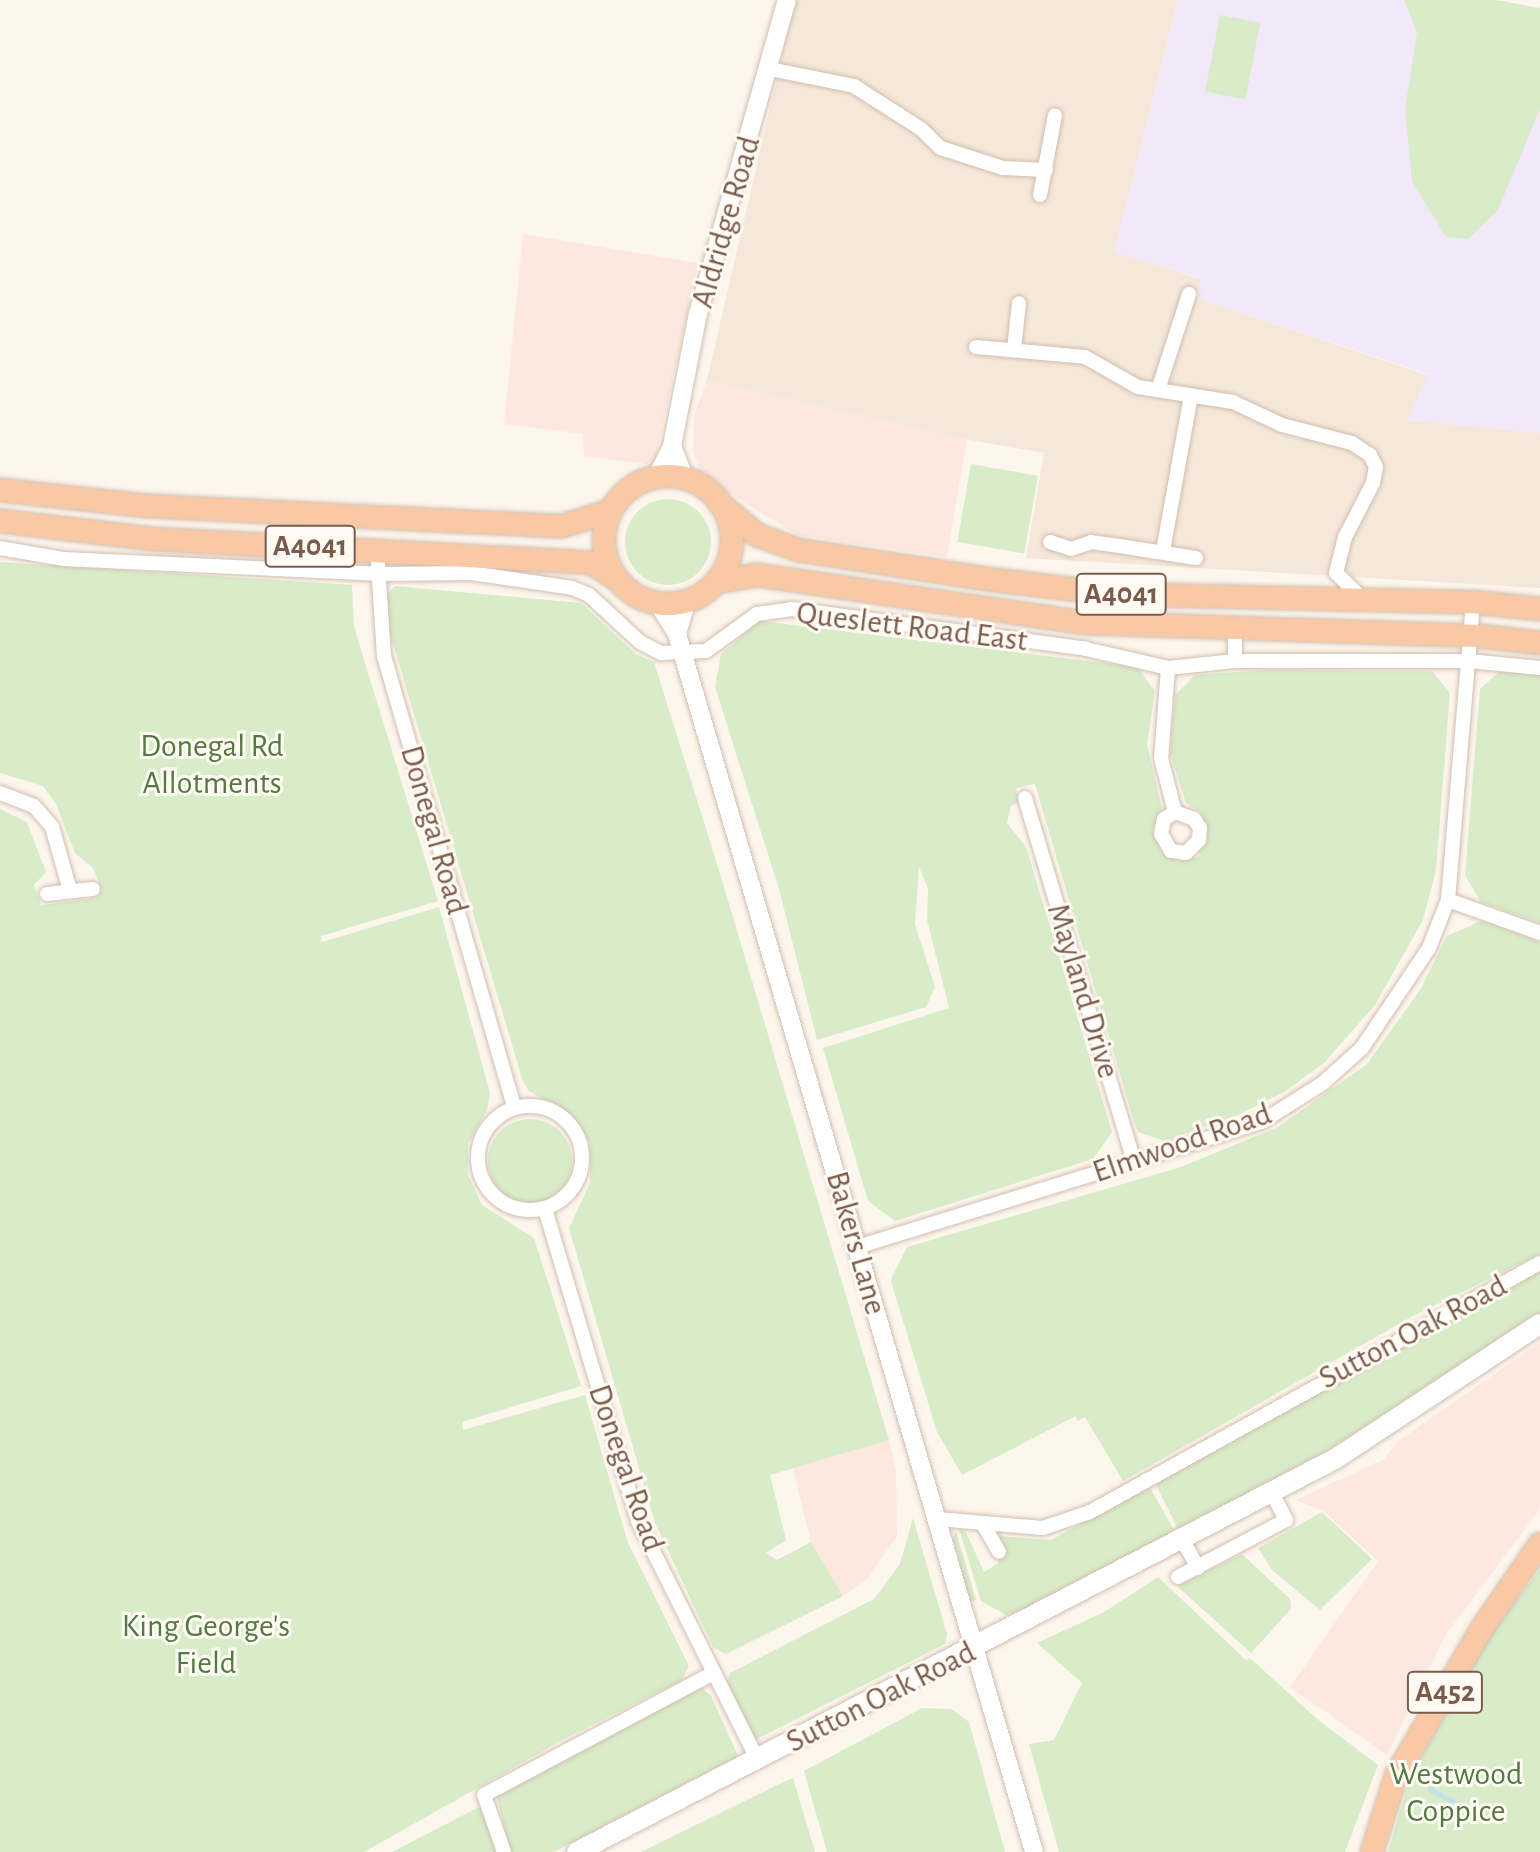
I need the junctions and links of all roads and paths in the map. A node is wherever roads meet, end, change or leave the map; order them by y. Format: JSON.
{"nodes":[{"id":1,"x":787,"y":0,"type":"edge"},
{"id":2,"x":770,"y":69,"type":"junction"},
{"id":3,"x":1055,"y":115,"type":"dead end"},
{"id":4,"x":1046,"y":170,"type":"junction"},
{"id":5,"x":1040,"y":195,"type":"dead end"},
{"id":6,"x":1189,"y":294,"type":"dead end"},
{"id":7,"x":1019,"y":303,"type":"dead end"},
{"id":8,"x":976,"y":347,"type":"dead end"},
{"id":9,"x":1014,"y":349,"type":"junction"},
{"id":10,"x":1158,"y":390,"type":"junction"},
{"id":11,"x":1191,"y":396,"type":"junction"},
{"id":12,"x":672,"y":446,"type":"junction"},
{"id":13,"x":657,"y":476,"type":"junction"},
{"id":14,"x":684,"y":477,"type":"junction"},
{"id":15,"x":0,"y":490,"type":"edge"},
{"id":16,"x":719,"y":503,"type":"junction"},
{"id":17,"x":611,"y":511,"type":"junction"},
{"id":18,"x":376,"y":516,"type":"junction"},
{"id":19,"x":0,"y":521,"type":"edge"},
{"id":20,"x":1050,"y":542,"type":"dead end"},
{"id":21,"x":0,"y":548,"type":"edge"},
{"id":22,"x":377,"y":548,"type":"junction"},
{"id":23,"x":1163,"y":551,"type":"junction"},
{"id":24,"x":1196,"y":558,"type":"dead end"},
{"id":25,"x":1336,"y":573,"type":"junction"},
{"id":26,"x":377,"y":574,"type":"junction"},
{"id":27,"x":617,"y":579,"type":"junction"},
{"id":28,"x":716,"y":582,"type":"junction"},
{"id":29,"x":1235,"y":597,"type":"junction"},
{"id":30,"x":1320,"y":597,"type":"junction"},
{"id":31,"x":1362,"y":598,"type":"junction"},
{"id":32,"x":686,"y":602,"type":"junction"},
{"id":33,"x":1473,"y":602,"type":"junction"},
{"id":34,"x":659,"y":605,"type":"junction"},
{"id":35,"x":1540,"y":609,"type":"edge"},
{"id":36,"x":1235,"y":631,"type":"junction"},
{"id":37,"x":1471,"y":636,"type":"junction"},
{"id":38,"x":679,"y":642,"type":"junction"},
{"id":39,"x":1540,"y":643,"type":"edge"},
{"id":40,"x":1235,"y":661,"type":"junction"},
{"id":41,"x":1469,"y":661,"type":"junction"},
{"id":42,"x":1168,"y":668,"type":"junction"},
{"id":43,"x":1540,"y":668,"type":"edge"},
{"id":44,"x":0,"y":793,"type":"edge"},
{"id":45,"x":1025,"y":798,"type":"dead end"},
{"id":46,"x":1175,"y":812,"type":"dead end"},
{"id":47,"x":93,"y":889,"type":"dead end"},
{"id":48,"x":70,"y":890,"type":"junction"},
{"id":49,"x":47,"y":894,"type":"dead end"},
{"id":50,"x":1448,"y":900,"type":"junction"},
{"id":51,"x":1540,"y":933,"type":"edge"},
{"id":52,"x":514,"y":1107,"type":"junction"},
{"id":53,"x":1134,"y":1162,"type":"junction"},
{"id":54,"x":545,"y":1209,"type":"junction"},
{"id":55,"x":857,"y":1247,"type":"junction"},
{"id":56,"x":1540,"y":1263,"type":"edge"},
{"id":57,"x":1540,"y":1324,"type":"edge"},
{"id":58,"x":1272,"y":1493,"type":"junction"},
{"id":59,"x":937,"y":1519,"type":"junction"},
{"id":60,"x":983,"y":1524,"type":"junction"},
{"id":61,"x":1182,"y":1539,"type":"junction"},
{"id":62,"x":1540,"y":1544,"type":"edge"},
{"id":63,"x":999,"y":1552,"type":"dead end"},
{"id":64,"x":1198,"y":1568,"type":"junction"},
{"id":65,"x":1178,"y":1577,"type":"dead end"},
{"id":66,"x":975,"y":1649,"type":"junction"},
{"id":67,"x":710,"y":1675,"type":"junction"},
{"id":68,"x":757,"y":1759,"type":"junction"},
{"id":69,"x":504,"y":1852,"type":"edge"},
{"id":70,"x":577,"y":1852,"type":"edge"},
{"id":71,"x":1034,"y":1852,"type":"edge"},
{"id":72,"x":1372,"y":1852,"type":"edge"}],
"edges":[{"from":1,"to":2,"type":"street","name":"Aldridge Road"},
{"from":2,"to":4,"type":"street"},
{"from":2,"to":12,"type":"street","name":"Aldridge Road"},
{"from":3,"to":4,"type":"street"},
{"from":4,"to":5,"type":"street"},
{"from":6,"to":10,"type":"street"},
{"from":7,"to":9,"type":"street"},
{"from":8,"to":9,"type":"street"},
{"from":9,"to":10,"type":"street"},
{"from":10,"to":11,"type":"street"},
{"from":11,"to":23,"type":"street"},
{"from":11,"to":25,"type":"street"},
{"from":12,"to":13,"type":"street","name":"Aldridge Road"},
{"from":12,"to":14,"type":"street"},
{"from":13,"to":14,"type":"highway"},
{"from":13,"to":17,"type":"highway"},
{"from":14,"to":16,"type":"highway"},
{"from":15,"to":18,"type":"highway","number":"A4041"},
{"from":16,"to":28,"type":"highway"},
{"from":16,"to":29,"type":"highway","name":"Queslett Road East","number":"A4041"},
{"from":17,"to":18,"type":"highway","number":"A4041"},
{"from":17,"to":27,"type":"highway"},
{"from":18,"to":22,"type":"highway"},
{"from":19,"to":22,"type":"highway","number":"A4041"},
{"from":20,"to":23,"type":"street"},
{"from":21,"to":26,"type":"street","name":"Queslett Road East"},
{"from":22,"to":26,"type":"street","name":"Donegal Road"},
{"from":22,"to":27,"type":"highway","number":"A4041"},
{"from":23,"to":24,"type":"street"},
{"from":25,"to":30,"type":"street"},
{"from":25,"to":31,"type":"street"},
{"from":26,"to":38,"type":"street","name":"Queslett Road East"},
{"from":26,"to":52,"type":"street","name":"Donegal Road"},
{"from":27,"to":34,"type":"highway"},
{"from":28,"to":32,"type":"highway"},
{"from":28,"to":36,"type":"highway","name":"Queslett Road East","number":"A4041"},
{"from":29,"to":30,"type":"highway","name":"Queslett Road East","number":"A4041"},
{"from":29,"to":36,"type":"highway"},
{"from":30,"to":31,"type":"highway","name":"Queslett Road East","number":"A4041"},
{"from":31,"to":33,"type":"highway","name":"Queslett Road East","number":"A4041"},
{"from":32,"to":34,"type":"highway"},
{"from":32,"to":38,"type":"street"},
{"from":33,"to":35,"type":"highway","name":"Queslett Road East","number":"A4041"},
{"from":33,"to":37,"type":"street","name":"Elmwood Road"},
{"from":34,"to":38,"type":"street","name":"Bakers Lane"},
{"from":36,"to":37,"type":"highway","name":"Queslett Road East","number":"A4041"},
{"from":36,"to":40,"type":"street"},
{"from":37,"to":39,"type":"highway","name":"Queslett Road East","number":"A4041"},
{"from":37,"to":41,"type":"street","name":"Elmwood Road"},
{"from":38,"to":42,"type":"street","name":"Queslett Road East"},
{"from":38,"to":55,"type":"street","name":"Bakers Lane"},
{"from":40,"to":41,"type":"street","name":"Queslett Road East"},
{"from":40,"to":42,"type":"street","name":"Queslett Road East"},
{"from":41,"to":43,"type":"street","name":"Queslett Road East"},
{"from":41,"to":50,"type":"street","name":"Elmwood Road"},
{"from":42,"to":46,"type":"street"},
{"from":44,"to":48,"type":"street"},
{"from":45,"to":53,"type":"street","name":"Mayland Drive"},
{"from":47,"to":48,"type":"street"},
{"from":48,"to":49,"type":"street"},
{"from":50,"to":51,"type":"street"},
{"from":50,"to":53,"type":"street","name":"Elmwood Road"},
{"from":52,"to":54,"type":"street"},
{"from":52,"to":54,"type":"street"},
{"from":53,"to":55,"type":"street","name":"Elmwood Road"},
{"from":54,"to":67,"type":"street","name":"Donegal Road"},
{"from":55,"to":59,"type":"street","name":"Bakers Lane"},
{"from":56,"to":60,"type":"street","name":"Sutton Oak Road"},
{"from":57,"to":58,"type":"main road","name":"Sutton Oak Road"},
{"from":58,"to":61,"type":"main road","name":"Sutton Oak Road"},
{"from":58,"to":64,"type":"street"},
{"from":59,"to":60,"type":"street","name":"Sutton Oak Road"},
{"from":59,"to":66,"type":"street","name":"Bakers Lane"},
{"from":60,"to":63,"type":"street"},
{"from":61,"to":64,"type":"street"},
{"from":61,"to":66,"type":"main road","name":"Sutton Oak Road"},
{"from":62,"to":72,"type":"highway","number":"A452"},
{"from":64,"to":65,"type":"street"},
{"from":66,"to":68,"type":"main road","name":"Sutton Oak Road"},
{"from":66,"to":71,"type":"street","name":"Bakers Lane"},
{"from":67,"to":68,"type":"street","name":"Donegal Road"},
{"from":67,"to":69,"type":"street"},
{"from":68,"to":70,"type":"main road","name":"Sutton Oak Road"}]}
